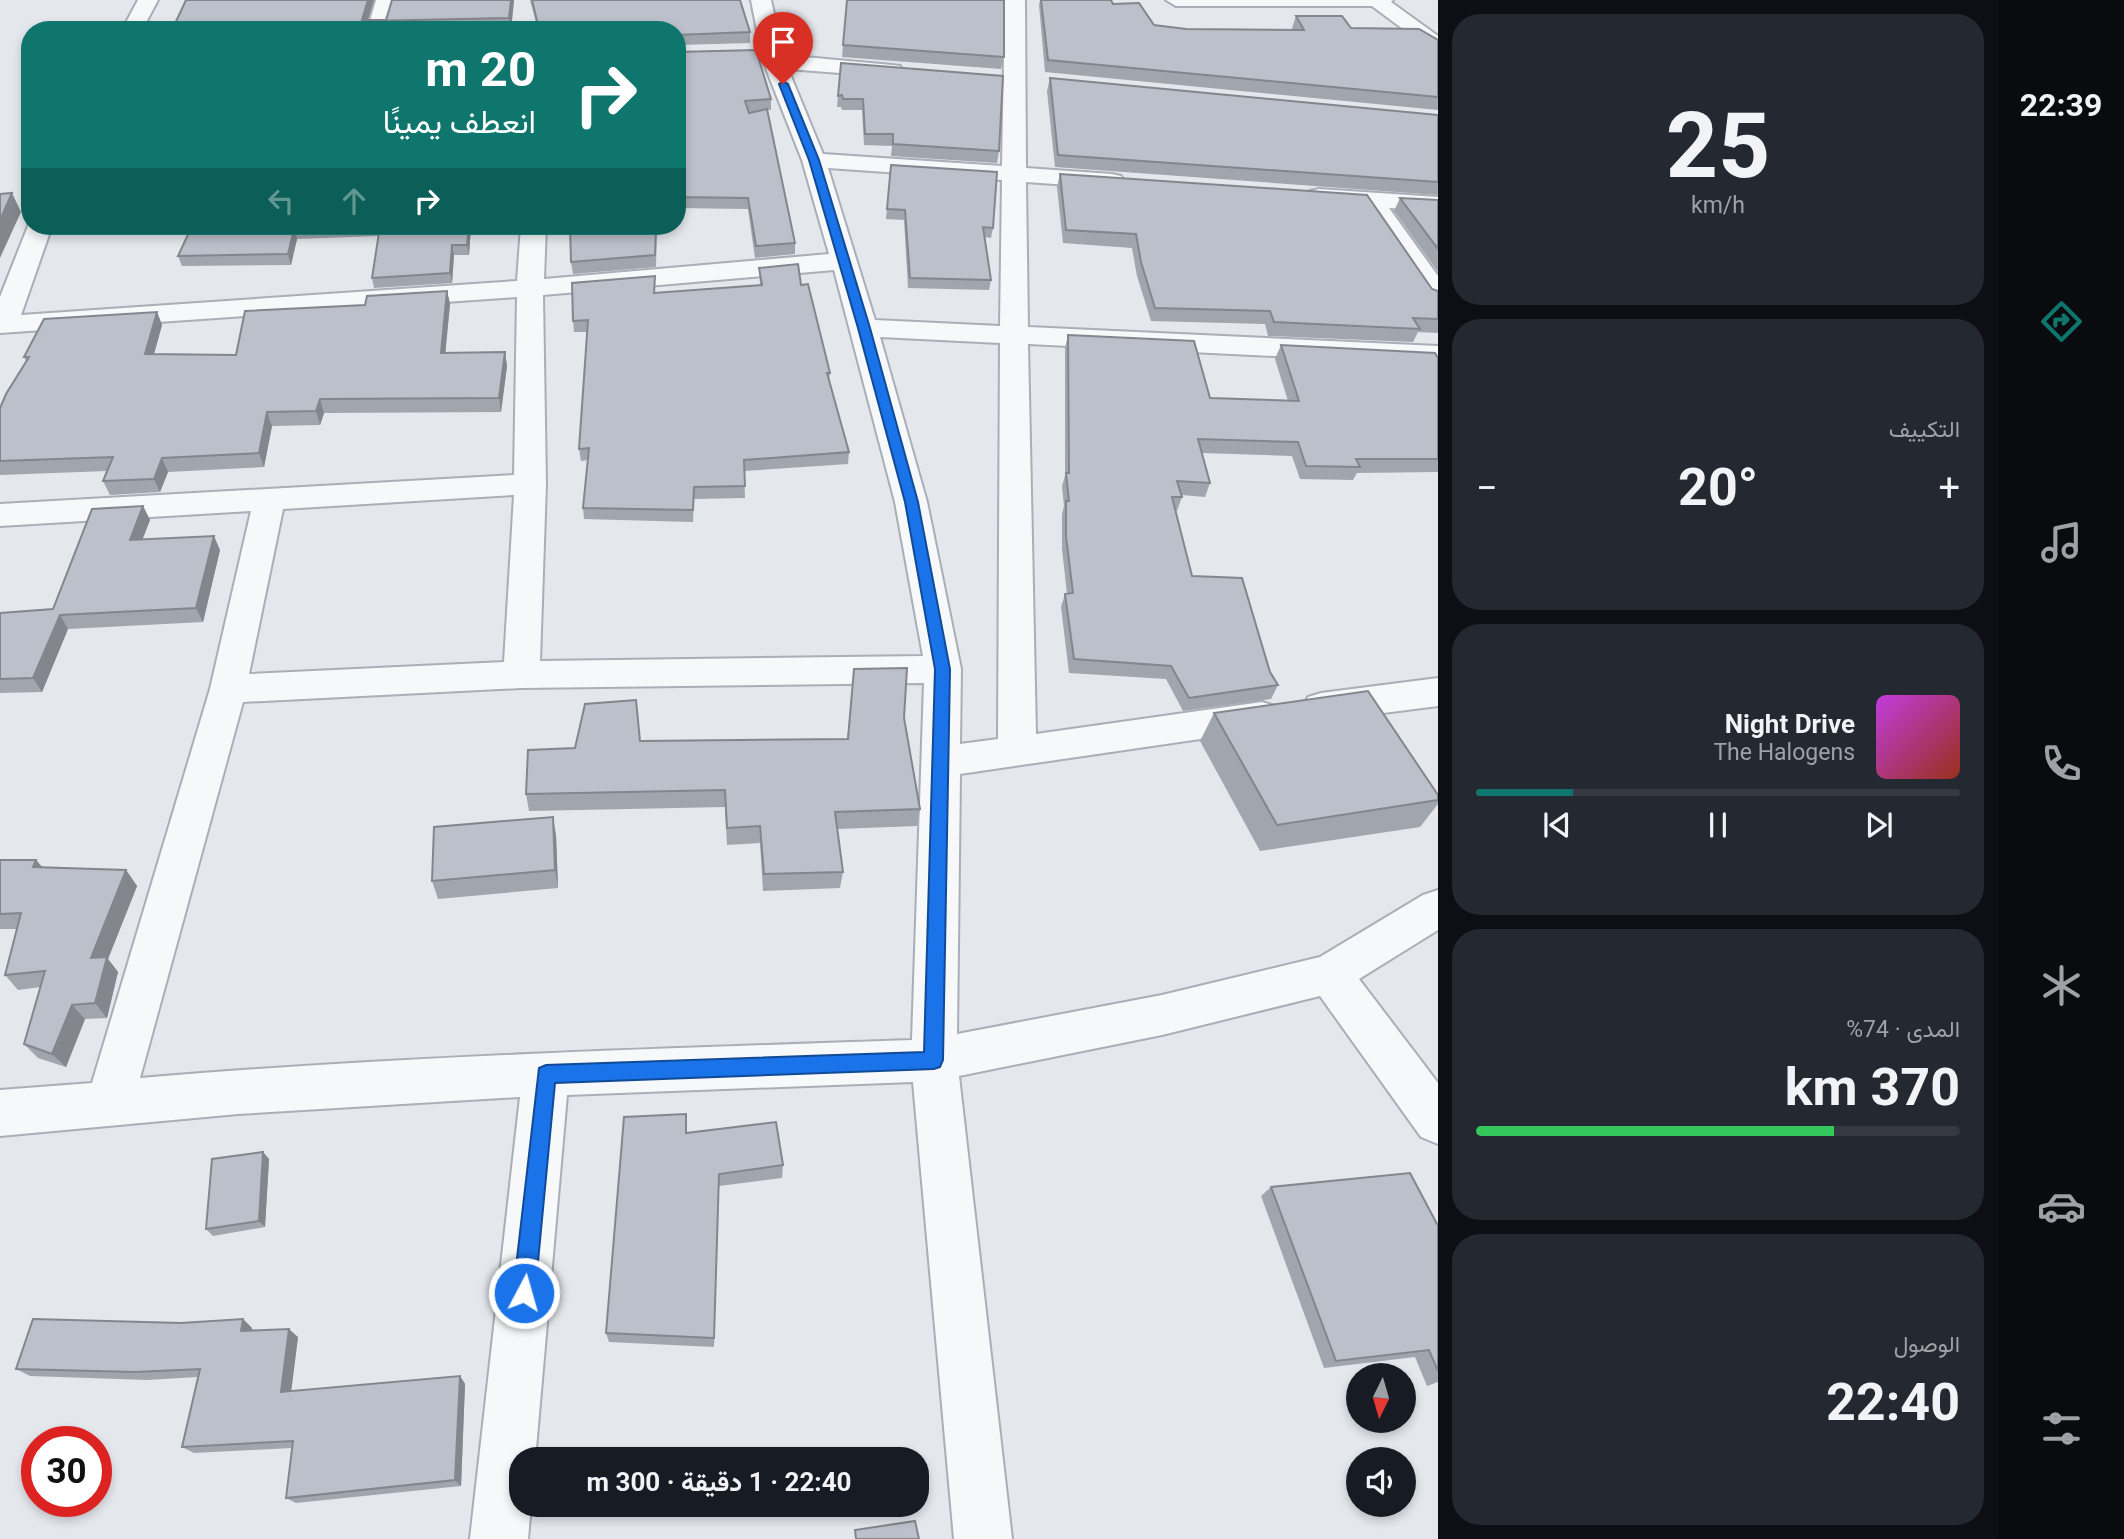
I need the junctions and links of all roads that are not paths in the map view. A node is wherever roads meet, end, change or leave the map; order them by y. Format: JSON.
{"nodes":[{"id":1,"x":148,"y":0,"type":"edge"},
{"id":2,"x":386,"y":0,"type":"edge"},
{"id":3,"x":761,"y":0,"type":"edge"},
{"id":4,"x":1015,"y":0,"type":"edge"},
{"id":5,"x":1176,"y":0,"type":"edge"},
{"id":6,"x":1376,"y":0,"type":"edge"},
{"id":7,"x":1383,"y":0,"type":"edge"},
{"id":8,"x":137,"y":21,"type":"edge"},
{"id":9,"x":380,"y":21,"type":"edge"},
{"id":10,"x":1438,"y":46,"type":"edge"},
{"id":11,"x":763,"y":54,"type":"junction"},
{"id":12,"x":917,"y":72,"type":"edge"},
{"id":13,"x":814,"y":160,"type":"junction"},
{"id":14,"x":1015,"y":173,"type":"junction"},
{"id":15,"x":1138,"y":183,"type":"edge"},
{"id":16,"x":1302,"y":195,"type":"edge"},
{"id":17,"x":1371,"y":200,"type":"junction"},
{"id":18,"x":1438,"y":204,"type":"edge"},
{"id":19,"x":35,"y":235,"type":"edge"},
{"id":20,"x":533,"y":235,"type":"edge"},
{"id":21,"x":844,"y":261,"type":"junction"},
{"id":22,"x":530,"y":288,"type":"junction"},
{"id":23,"x":1438,"y":295,"type":"edge"},
{"id":24,"x":2,"y":324,"type":"edge"},
{"id":25,"x":864,"y":328,"type":"junction"},
{"id":26,"x":1016,"y":335,"type":"junction"},
{"id":27,"x":1438,"y":355,"type":"edge"},
{"id":28,"x":530,"y":485,"type":"junction"},
{"id":29,"x":269,"y":500,"type":"junction"},
{"id":30,"x":0,"y":515,"type":"edge"},
{"id":31,"x":943,"y":669,"type":"junction"},
{"id":32,"x":521,"y":675,"type":"junction"},
{"id":33,"x":228,"y":689,"type":"junction"},
{"id":34,"x":1438,"y":692,"type":"edge"},
{"id":35,"x":1017,"y":753,"type":"junction"},
{"id":36,"x":942,"y":762,"type":"junction"},
{"id":37,"x":1438,"y":908,"type":"edge"},
{"id":38,"x":1330,"y":974,"type":"junction"},
{"id":39,"x":934,"y":1060,"type":"junction"},
{"id":40,"x":546,"y":1074,"type":"junction"},
{"id":41,"x":109,"y":1105,"type":"junction"},
{"id":42,"x":0,"y":1113,"type":"edge"},
{"id":43,"x":1438,"y":1121,"type":"edge"},
{"id":44,"x":499,"y":1539,"type":"edge"},
{"id":45,"x":983,"y":1539,"type":"edge"}],
"edges":[{"from":1,"to":8,"type":"street"},
{"from":2,"to":9,"type":"street"},
{"from":3,"to":11,"type":"street"},
{"from":4,"to":14,"type":"street"},
{"from":5,"to":6,"type":"street"},
{"from":6,"to":7,"type":"street"},
{"from":6,"to":10,"type":"street"},
{"from":11,"to":12,"type":"street"},
{"from":11,"to":13,"type":"street"},
{"from":13,"to":14,"type":"street"},
{"from":13,"to":21,"type":"street"},
{"from":14,"to":15,"type":"street"},
{"from":14,"to":26,"type":"street"},
{"from":16,"to":17,"type":"street"},
{"from":17,"to":18,"type":"street"},
{"from":17,"to":23,"type":"street"},
{"from":19,"to":24,"type":"street"},
{"from":20,"to":22,"type":"street"},
{"from":21,"to":22,"type":"street"},
{"from":21,"to":25,"type":"street"},
{"from":22,"to":24,"type":"street"},
{"from":22,"to":28,"type":"street"},
{"from":25,"to":26,"type":"street"},
{"from":25,"to":31,"type":"street"},
{"from":26,"to":27,"type":"street"},
{"from":26,"to":35,"type":"street"},
{"from":28,"to":29,"type":"street"},
{"from":28,"to":32,"type":"street"},
{"from":29,"to":30,"type":"street"},
{"from":29,"to":33,"type":"street"},
{"from":31,"to":32,"type":"street"},
{"from":31,"to":36,"type":"street"},
{"from":32,"to":33,"type":"street"},
{"from":33,"to":41,"type":"street"},
{"from":34,"to":35,"type":"street"},
{"from":35,"to":36,"type":"street"},
{"from":36,"to":39,"type":"street"},
{"from":37,"to":38,"type":"street"},
{"from":38,"to":39,"type":"street"},
{"from":38,"to":43,"type":"street"},
{"from":39,"to":40,"type":"street"},
{"from":39,"to":45,"type":"street"},
{"from":40,"to":41,"type":"street"},
{"from":40,"to":44,"type":"street"},
{"from":41,"to":42,"type":"street"}]}
